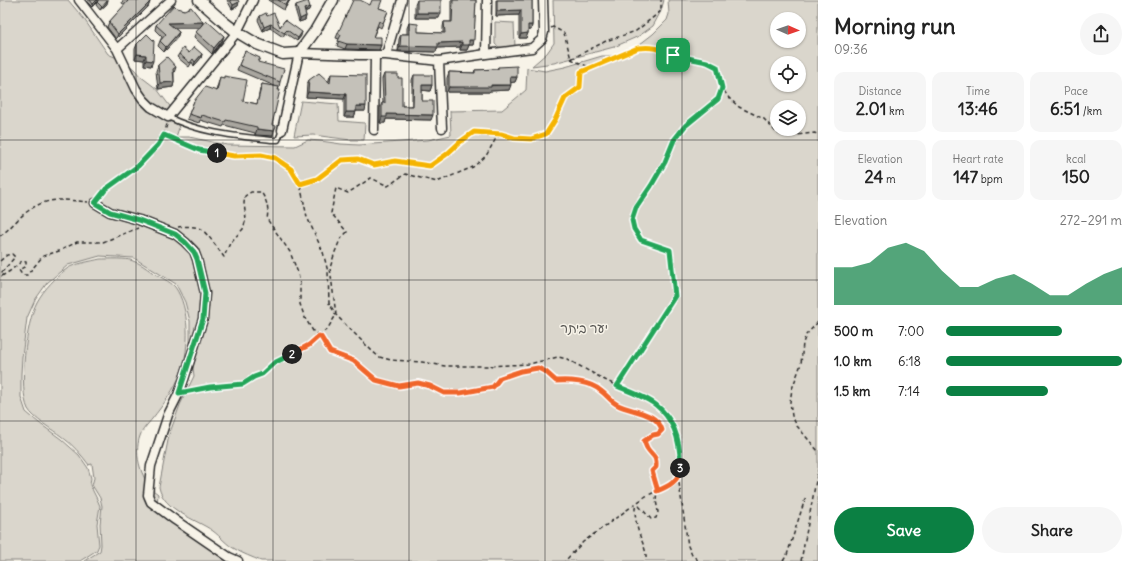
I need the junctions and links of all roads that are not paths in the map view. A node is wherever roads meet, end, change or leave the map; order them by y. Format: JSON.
{"nodes":[{"id":1,"x":79,"y":0,"type":"edge"},
{"id":2,"x":171,"y":0,"type":"edge"},
{"id":3,"x":199,"y":0,"type":"edge"},
{"id":4,"x":253,"y":0,"type":"edge"},
{"id":5,"x":333,"y":0,"type":"edge"},
{"id":6,"x":402,"y":0,"type":"edge"},
{"id":7,"x":487,"y":0,"type":"edge"},
{"id":8,"x":543,"y":0,"type":"edge"},
{"id":9,"x":237,"y":32,"type":"junction"},
{"id":10,"x":117,"y":49,"type":"junction"},
{"id":11,"x":299,"y":52,"type":"junction"},
{"id":12,"x":486,"y":54,"type":"junction"},
{"id":13,"x":386,"y":55,"type":"junction"},
{"id":14,"x":375,"y":56,"type":"junction"},
{"id":15,"x":439,"y":61,"type":"junction"},
{"id":16,"x":168,"y":117,"type":"junction"},
{"id":17,"x":442,"y":128,"type":"dead end"},
{"id":18,"x":282,"y":130,"type":"joint"},
{"id":19,"x":374,"y":130,"type":"dead end"},
{"id":20,"x":95,"y":203,"type":"road end"},
{"id":21,"x":238,"y":561,"type":"edge"}],
"edges":[{"from":1,"to":10,"type":"street"},
{"from":2,"to":10,"type":"street"},
{"from":3,"to":9,"type":"street"},
{"from":4,"to":9,"type":"street"},
{"from":5,"to":11,"type":"street"},
{"from":6,"to":13,"type":"street"},
{"from":7,"to":12,"type":"street"},
{"from":8,"to":12,"type":"street"},
{"from":9,"to":11,"type":"street"},
{"from":9,"to":16,"type":"street"},
{"from":10,"to":16,"type":"street"},
{"from":11,"to":14,"type":"street"},
{"from":11,"to":18,"type":"street"},
{"from":12,"to":15,"type":"street"},
{"from":13,"to":14,"type":"street"},
{"from":13,"to":15,"type":"street"},
{"from":14,"to":19,"type":"street"},
{"from":15,"to":17,"type":"street"},
{"from":16,"to":18,"type":"lane"},
{"from":20,"to":21,"type":"street"}]}
